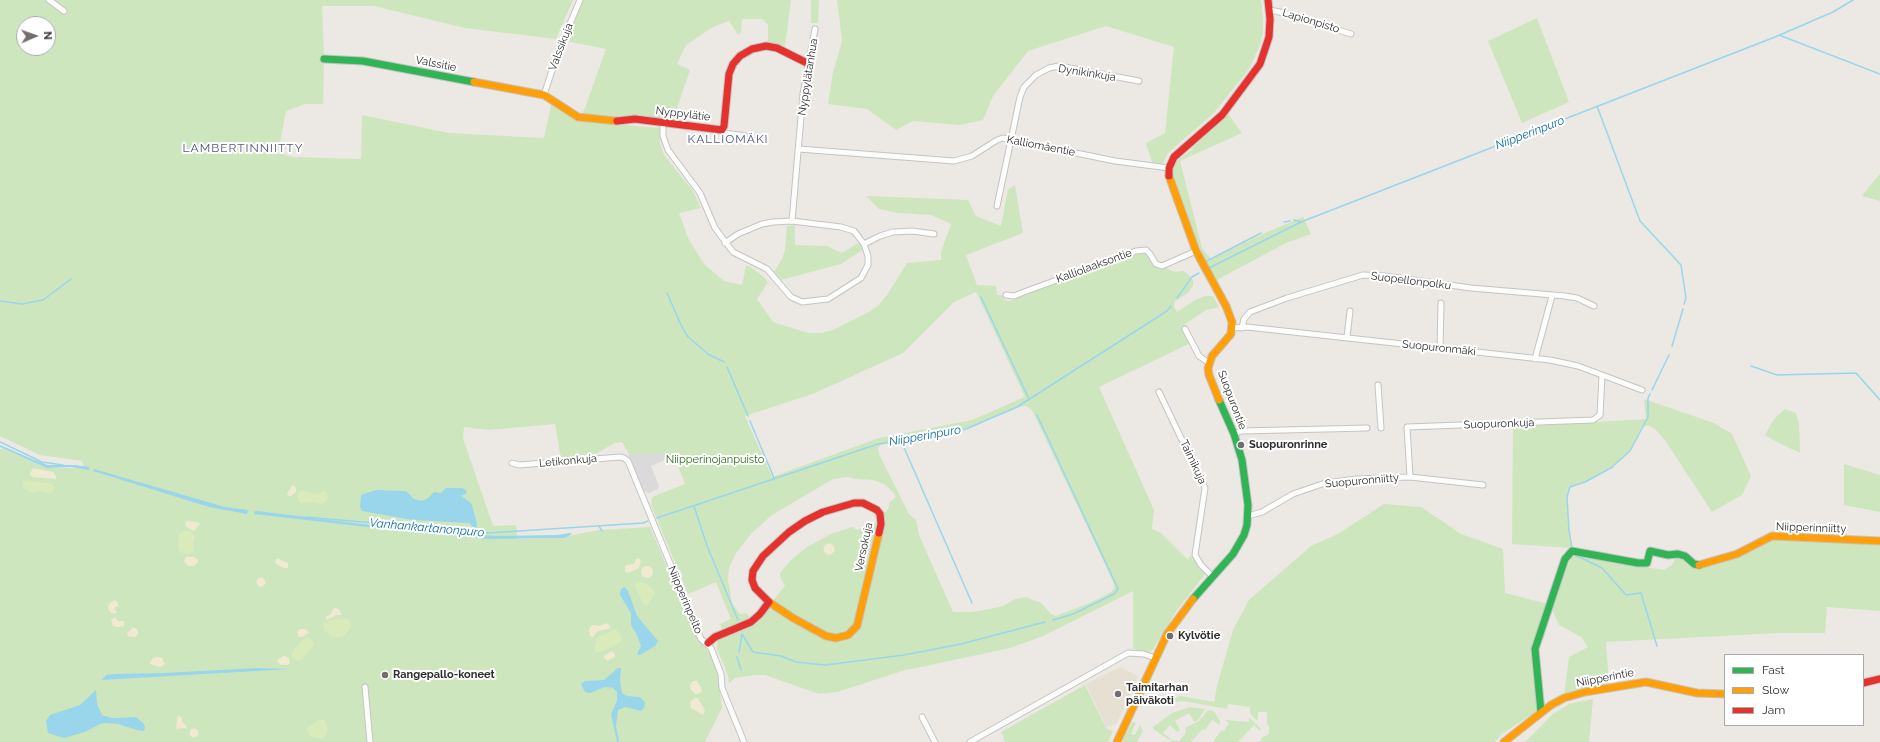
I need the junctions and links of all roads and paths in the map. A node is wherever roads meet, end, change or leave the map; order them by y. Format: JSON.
{"nodes":[{"id":1,"x":49,"y":0,"type":"edge"},
{"id":2,"x":580,"y":0,"type":"edge"},
{"id":3,"x":1268,"y":0,"type":"edge"},
{"id":4,"x":1270,"y":10,"type":"junction"},
{"id":5,"x":64,"y":11,"type":"dead end"},
{"id":6,"x":815,"y":29,"type":"dead end"},
{"id":7,"x":1351,"y":34,"type":"dead end"},
{"id":8,"x":324,"y":59,"type":"dead end"},
{"id":9,"x":809,"y":64,"type":"junction"},
{"id":10,"x":1139,"y":81,"type":"dead end"},
{"id":11,"x":544,"y":95,"type":"junction"},
{"id":12,"x":663,"y":124,"type":"junction"},
{"id":13,"x":722,"y":130,"type":"junction"},
{"id":14,"x":745,"y":136,"type":"dead end"},
{"id":15,"x":1012,"y":140,"type":"junction"},
{"id":16,"x":799,"y":149,"type":"junction"},
{"id":17,"x":1169,"y":168,"type":"junction"},
{"id":18,"x":997,"y":206,"type":"dead end"},
{"id":19,"x":792,"y":221,"type":"junction"},
{"id":20,"x":934,"y":234,"type":"dead end"},
{"id":21,"x":725,"y":243,"type":"junction"},
{"id":22,"x":864,"y":244,"type":"junction"},
{"id":23,"x":1196,"y":251,"type":"junction"},
{"id":24,"x":1006,"y":295,"type":"dead end"},
{"id":25,"x":1552,"y":296,"type":"junction"},
{"id":26,"x":1441,"y":303,"type":"dead end"},
{"id":27,"x":1594,"y":306,"type":"dead end"},
{"id":28,"x":1350,"y":311,"type":"dead end"},
{"id":29,"x":1233,"y":328,"type":"junction"},
{"id":30,"x":1242,"y":328,"type":"junction"},
{"id":31,"x":1185,"y":329,"type":"dead end"},
{"id":32,"x":1347,"y":337,"type":"junction"},
{"id":33,"x":1440,"y":349,"type":"junction"},
{"id":34,"x":1534,"y":359,"type":"junction"},
{"id":35,"x":1209,"y":363,"type":"junction"},
{"id":36,"x":1602,"y":375,"type":"junction"},
{"id":37,"x":1378,"y":385,"type":"dead end"},
{"id":38,"x":1642,"y":390,"type":"dead end"},
{"id":39,"x":1159,"y":392,"type":"dead end"},
{"id":40,"x":1367,"y":428,"type":"dead end"},
{"id":41,"x":1381,"y":428,"type":"dead end"},
{"id":42,"x":1234,"y":434,"type":"junction"},
{"id":43,"x":624,"y":458,"type":"joint"},
{"id":44,"x":512,"y":463,"type":"dead end"},
{"id":45,"x":1410,"y":477,"type":"junction"},
{"id":46,"x":1483,"y":485,"type":"dead end"},
{"id":47,"x":1248,"y":516,"type":"junction"},
{"id":48,"x":1880,"y":541,"type":"edge"},
{"id":49,"x":1213,"y":577,"type":"junction"},
{"id":50,"x":769,"y":602,"type":"junction"},
{"id":51,"x":708,"y":643,"type":"junction"},
{"id":52,"x":1155,"y":658,"type":"junction"},
{"id":53,"x":1880,"y":679,"type":"edge"},
{"id":54,"x":1864,"y":683,"type":"edge"},
{"id":55,"x":366,"y":687,"type":"dead end"},
{"id":56,"x":1724,"y":694,"type":"edge"},
{"id":57,"x":1541,"y":712,"type":"junction"},
{"id":58,"x":922,"y":717,"type":"dead end"},
{"id":59,"x":370,"y":742,"type":"edge"},
{"id":60,"x":744,"y":742,"type":"edge"},
{"id":61,"x":935,"y":742,"type":"edge"},
{"id":62,"x":970,"y":742,"type":"edge"},
{"id":63,"x":1117,"y":742,"type":"edge"},
{"id":64,"x":1504,"y":742,"type":"edge"}],
"edges":[{"from":1,"to":5,"type":"street"},
{"from":2,"to":11,"type":"street","name":"Valssikuja"},
{"from":3,"to":4,"type":"street"},
{"from":4,"to":7,"type":"street","name":"Lapionpisto"},
{"from":4,"to":17,"type":"street"},
{"from":6,"to":9,"type":"street","name":"Nyppylätanhua"},
{"from":8,"to":11,"type":"street","name":"Valssitie"},
{"from":9,"to":13,"type":"street","name":"Nyppylätie"},
{"from":9,"to":16,"type":"street","name":"Nyppylätanhua"},
{"from":10,"to":15,"type":"street","name":"Dynikinkuja"},
{"from":11,"to":12,"type":"street","name":"Nyppylätie"},
{"from":12,"to":13,"type":"street","name":"Nyppylätie"},
{"from":12,"to":21,"type":"street"},
{"from":13,"to":14,"type":"street"},
{"from":15,"to":16,"type":"street","name":"Kalliomäentie"},
{"from":15,"to":17,"type":"street","name":"Kalliomäentie"},
{"from":15,"to":18,"type":"street","name":"Dynikinkuja"},
{"from":16,"to":19,"type":"street","name":"Nyppylätanhua"},
{"from":17,"to":23,"type":"street"},
{"from":19,"to":21,"type":"street"},
{"from":19,"to":22,"type":"street"},
{"from":20,"to":22,"type":"street"},
{"from":21,"to":22,"type":"street"},
{"from":23,"to":24,"type":"street","name":"Kalliolaaksontie"},
{"from":23,"to":29,"type":"street"},
{"from":25,"to":27,"type":"street","name":"Suopellonpolku"},
{"from":25,"to":30,"type":"street","name":"Suopellonpolku"},
{"from":25,"to":34,"type":"street"},
{"from":26,"to":33,"type":"street"},
{"from":28,"to":32,"type":"street"},
{"from":29,"to":30,"type":"street","name":"Suopuronmäki"},
{"from":29,"to":35,"type":"street","name":"Suopurontie"},
{"from":30,"to":32,"type":"street","name":"Suopuronmäki"},
{"from":31,"to":35,"type":"street"},
{"from":32,"to":33,"type":"street","name":"Suopuronmäki"},
{"from":33,"to":34,"type":"street","name":"Suopuronmäki"},
{"from":34,"to":36,"type":"street","name":"Suopuronmäki"},
{"from":35,"to":42,"type":"street","name":"Suopurontie"},
{"from":36,"to":38,"type":"street","name":"Suopuronmäki"},
{"from":36,"to":45,"type":"street","name":"Suopuronkuja"},
{"from":37,"to":41,"type":"street"},
{"from":39,"to":49,"type":"street","name":"Taimikuja"},
{"from":40,"to":42,"type":"street"},
{"from":42,"to":47,"type":"street","name":"Suopurontie"},
{"from":43,"to":44,"type":"street","name":"Letikonkuja"},
{"from":43,"to":51,"type":"street","name":"Niipperinpelto"},
{"from":45,"to":46,"type":"street","name":"Suopuronniitty"},
{"from":45,"to":47,"type":"street","name":"Suopuronniitty"},
{"from":47,"to":49,"type":"street","name":"Suopurontie"},
{"from":48,"to":57,"type":"street","name":"Niipperinniitty"},
{"from":49,"to":52,"type":"street","name":"Suopurontie"},
{"from":50,"to":50,"type":"street","name":"Versokuja"},
{"from":50,"to":51,"type":"street"},
{"from":51,"to":60,"type":"street","name":"Niipperinpelto"},
{"from":52,"to":62,"type":"street"},
{"from":52,"to":63,"type":"street","name":"Suopurontie"},
{"from":53,"to":54,"type":"street"},
{"from":55,"to":59,"type":"street"},
{"from":56,"to":57,"type":"street","name":"Niipperintie"},
{"from":57,"to":64,"type":"street","name":"Niipperintie"},
{"from":58,"to":61,"type":"street"}]}
